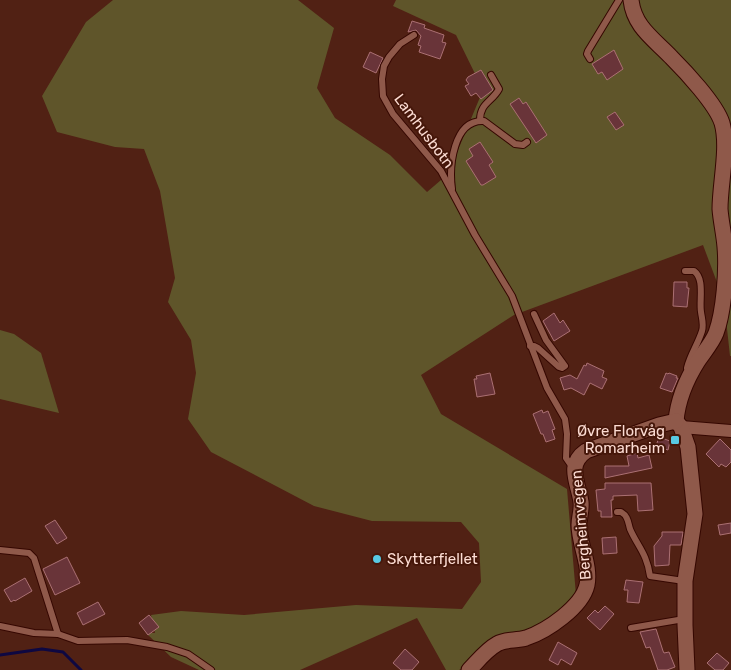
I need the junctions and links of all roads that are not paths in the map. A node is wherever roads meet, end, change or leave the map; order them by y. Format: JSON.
{"nodes":[{"id":1,"x":619,"y":0,"type":"edge"},
{"id":2,"x":631,"y":0,"type":"edge"},
{"id":3,"x":414,"y":35,"type":"dead end"},
{"id":4,"x":590,"y":59,"type":"dead end"},
{"id":5,"x":491,"y":75,"type":"dead end"},
{"id":6,"x":480,"y":120,"type":"junction"},
{"id":7,"x":527,"y":142,"type":"dead end"},
{"id":8,"x":452,"y":193,"type":"junction"},
{"id":9,"x":685,"y":271,"type":"dead end"},
{"id":10,"x":534,"y":314,"type":"dead end"},
{"id":11,"x":530,"y":346,"type":"junction"},
{"id":12,"x":688,"y":378,"type":"junction"},
{"id":13,"x":679,"y":424,"type":"junction"},
{"id":14,"x":731,"y":431,"type":"edge"},
{"id":15,"x":574,"y":469,"type":"junction"},
{"id":16,"x":617,"y":512,"type":"dead end"},
{"id":17,"x":0,"y":550,"type":"edge"},
{"id":18,"x":685,"y":581,"type":"junction"},
{"id":19,"x":686,"y":619,"type":"junction"},
{"id":20,"x":0,"y":626,"type":"edge"},
{"id":21,"x":632,"y":628,"type":"dead end"},
{"id":22,"x":58,"y":634,"type":"junction"},
{"id":23,"x":211,"y":670,"type":"edge"},
{"id":24,"x":469,"y":670,"type":"edge"},
{"id":25,"x":687,"y":670,"type":"edge"}],
"edges":[{"from":1,"to":4,"type":"lane"},
{"from":2,"to":12,"type":"street"},
{"from":3,"to":8,"type":"lane","name":"Lamhusbotn"},
{"from":5,"to":6,"type":"lane"},
{"from":6,"to":7,"type":"lane"},
{"from":6,"to":8,"type":"lane","name":"Lamhusbotn"},
{"from":8,"to":11,"type":"lane","name":"Lamhusbotn"},
{"from":9,"to":12,"type":"lane"},
{"from":10,"to":11,"type":"lane"},
{"from":11,"to":15,"type":"lane","name":"Lamhusbotn"},
{"from":12,"to":13,"type":"street"},
{"from":13,"to":14,"type":"street"},
{"from":13,"to":15,"type":"street","name":"Bergheimvegen"},
{"from":13,"to":18,"type":"street"},
{"from":15,"to":24,"type":"street","name":"Bergheimvegen"},
{"from":16,"to":18,"type":"lane"},
{"from":17,"to":22,"type":"lane"},
{"from":18,"to":19,"type":"street"},
{"from":19,"to":21,"type":"lane"},
{"from":19,"to":25,"type":"street"},
{"from":20,"to":22,"type":"lane"},
{"from":22,"to":23,"type":"lane"}]}
